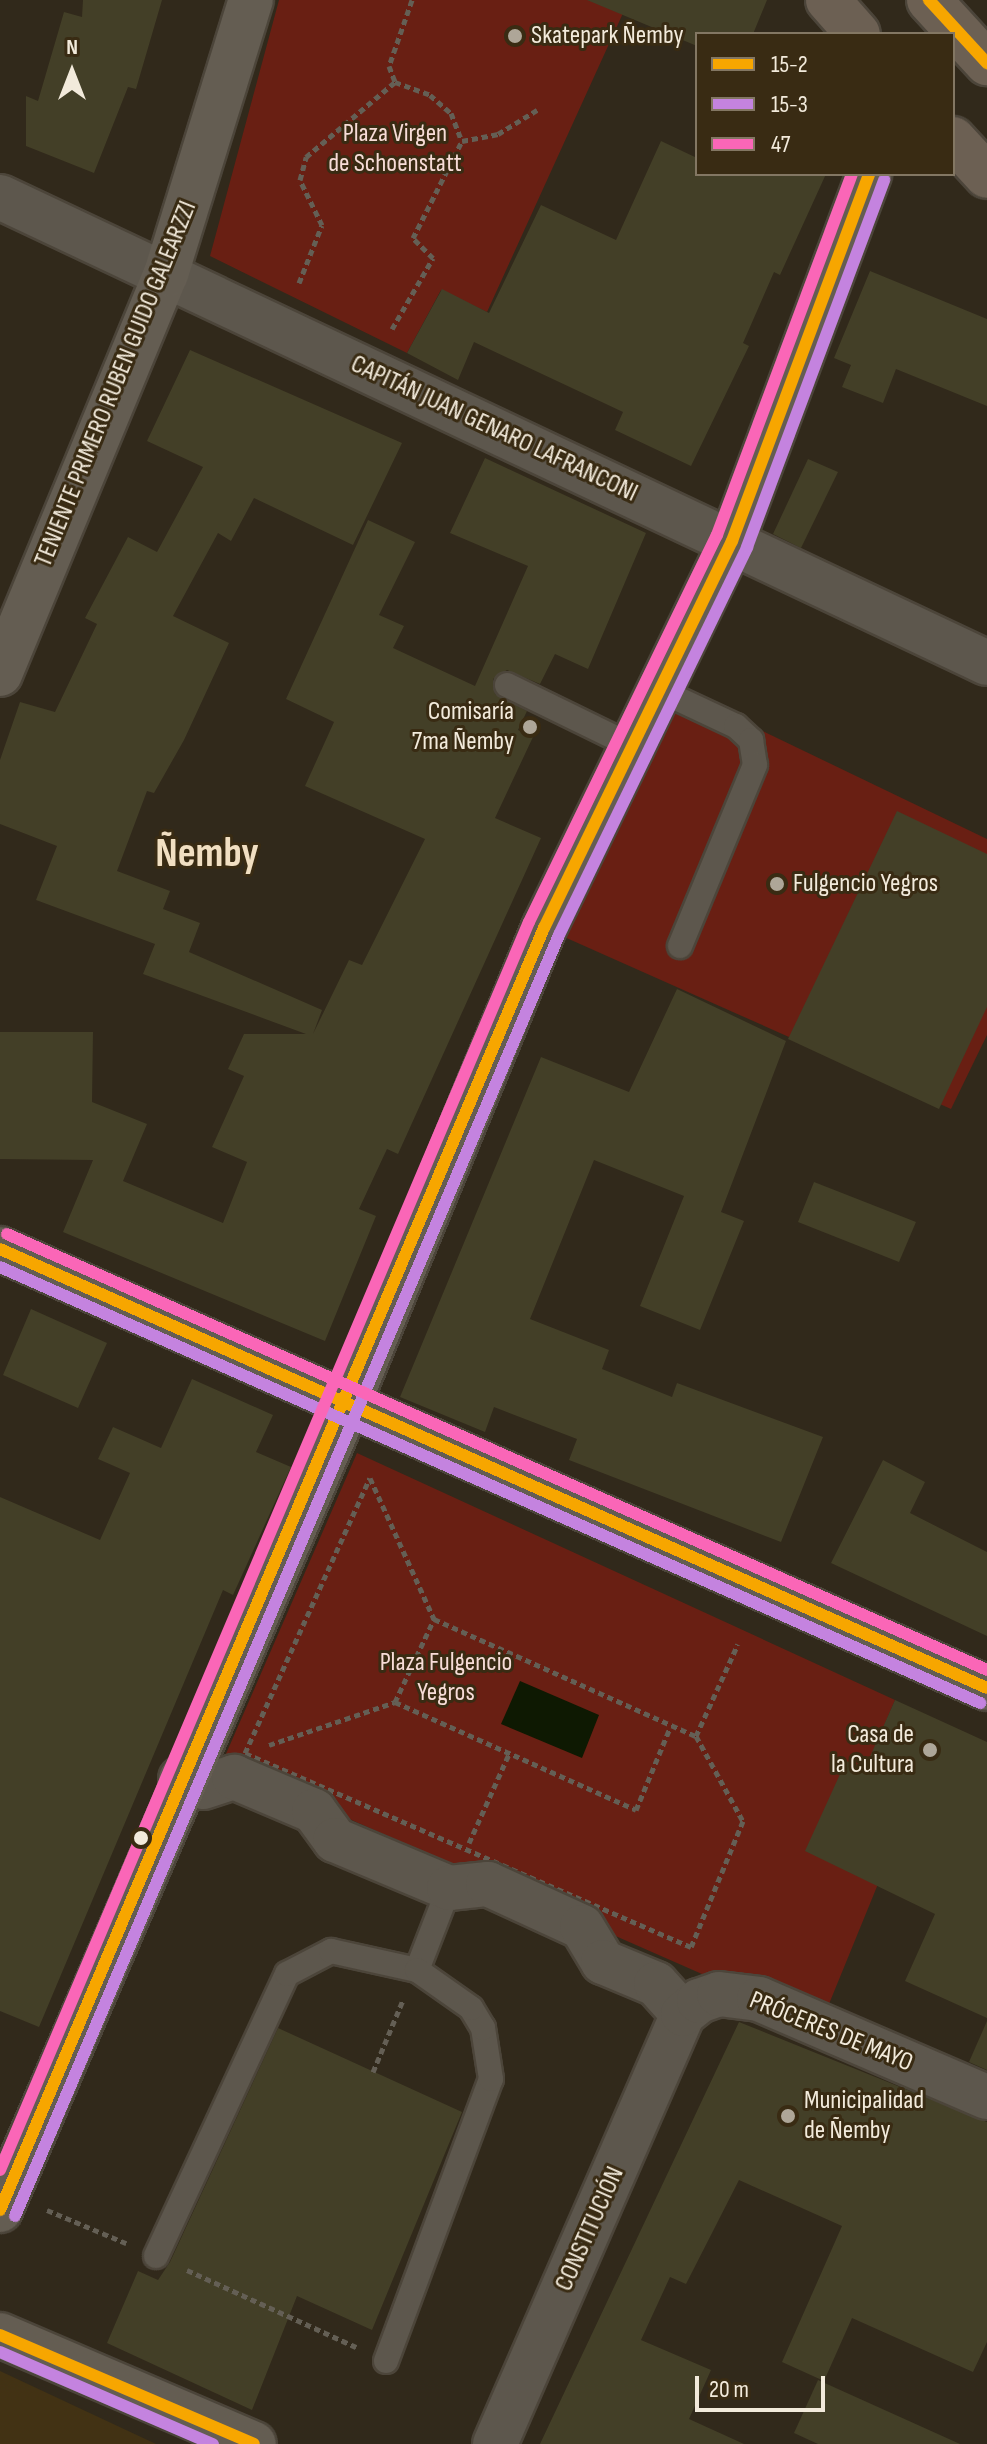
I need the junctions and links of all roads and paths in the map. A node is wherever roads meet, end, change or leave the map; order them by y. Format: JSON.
{"nodes":[{"id":1,"x":251,"y":0,"type":"edge"},
{"id":2,"x":412,"y":0,"type":"edge"},
{"id":3,"x":828,"y":0,"type":"edge"},
{"id":4,"x":929,"y":0,"type":"edge"},
{"id":5,"x":856,"y":32,"type":"edge"},
{"id":6,"x":987,"y":63,"type":"edge"},
{"id":7,"x":395,"y":82,"type":"junction"},
{"id":8,"x":537,"y":110,"type":"dead end"},
{"id":9,"x":462,"y":141,"type":"junction"},
{"id":10,"x":955,"y":141,"type":"edge"},
{"id":11,"x":868,"y":176,"type":"edge"},
{"id":12,"x":987,"y":176,"type":"edge"},
{"id":13,"x":0,"y":197,"type":"edge"},
{"id":14,"x":166,"y":274,"type":"junction"},
{"id":15,"x":299,"y":283,"type":"dead end"},
{"id":16,"x":392,"y":329,"type":"dead end"},
{"id":17,"x":732,"y":541,"type":"junction"},
{"id":18,"x":987,"y":663,"type":"edge"},
{"id":19,"x":0,"y":674,"type":"edge"},
{"id":20,"x":507,"y":685,"type":"dead end"},
{"id":21,"x":659,"y":690,"type":"junction"},
{"id":22,"x":632,"y":746,"type":"junction"},
{"id":23,"x":680,"y":946,"type":"dead end"},
{"id":24,"x":0,"y":1249,"type":"edge"},
{"id":25,"x":348,"y":1404,"type":"junction"},
{"id":26,"x":434,"y":1619,"type":"junction"},
{"id":27,"x":738,"y":1644,"type":"dead end"},
{"id":28,"x":987,"y":1688,"type":"edge"},
{"id":29,"x":395,"y":1702,"type":"junction"},
{"id":30,"x":670,"y":1728,"type":"junction"},
{"id":31,"x":696,"y":1736,"type":"junction"},
{"id":32,"x":245,"y":1753,"type":"junction"},
{"id":33,"x":509,"y":1753,"type":"junction"},
{"id":34,"x":186,"y":1768,"type":"junction"},
{"id":35,"x":466,"y":1848,"type":"junction"},
{"id":36,"x":449,"y":1888,"type":"junction"},
{"id":37,"x":417,"y":1970,"type":"junction"},
{"id":38,"x":701,"y":2004,"type":"junction"},
{"id":39,"x":397,"y":2014,"type":"dead end"},
{"id":40,"x":373,"y":2072,"type":"dead end"},
{"id":41,"x":987,"y":2097,"type":"edge"},
{"id":42,"x":4,"y":2202,"type":"edge"},
{"id":43,"x":156,"y":2256,"type":"junction"},
{"id":44,"x":0,"y":2335,"type":"edge"},
{"id":45,"x":386,"y":2361,"type":"joint"},
{"id":46,"x":254,"y":2444,"type":"edge"},
{"id":47,"x":495,"y":2444,"type":"edge"}],
"edges":[{"from":1,"to":14,"type":"street","name":"TENIENTE PRIMERO RUBEN GUIDO GALEARZZI"},
{"from":2,"to":7,"type":"path"},
{"from":3,"to":5,"type":"highway"},
{"from":4,"to":6,"type":"highway"},
{"from":7,"to":9,"type":"path"},
{"from":7,"to":15,"type":"path"},
{"from":8,"to":9,"type":"path"},
{"from":9,"to":16,"type":"path"},
{"from":10,"to":12,"type":"highway"},
{"from":11,"to":17,"type":"street"},
{"from":13,"to":14,"type":"street","name":"CAPITÁN JUAN GENARO LAFRANCONI"},
{"from":14,"to":17,"type":"street","name":"CAPITÁN JUAN GENARO LAFRANCONI"},
{"from":14,"to":19,"type":"street","name":"TENIENTE PRIMERO RUBEN GUIDO GALEARZZI"},
{"from":17,"to":18,"type":"street","name":"CAPITÁN JUAN GENARO LAFRANCONI"},
{"from":17,"to":21,"type":"street"},
{"from":20,"to":22,"type":"lane"},
{"from":21,"to":22,"type":"street"},
{"from":21,"to":23,"type":"lane"},
{"from":22,"to":25,"type":"street"},
{"from":24,"to":25,"type":"street"},
{"from":25,"to":28,"type":"street"},
{"from":25,"to":34,"type":"street"},
{"from":26,"to":29,"type":"path"},
{"from":26,"to":30,"type":"path"},
{"from":26,"to":32,"type":"path"},
{"from":27,"to":31,"type":"path"},
{"from":29,"to":32,"type":"path"},
{"from":29,"to":33,"type":"path"},
{"from":30,"to":31,"type":"path"},
{"from":30,"to":33,"type":"path"},
{"from":31,"to":35,"type":"path"},
{"from":32,"to":35,"type":"path"},
{"from":33,"to":35,"type":"path"},
{"from":34,"to":36,"type":"street"},
{"from":34,"to":38,"type":"street"},
{"from":34,"to":42,"type":"street"},
{"from":36,"to":37,"type":"lane"},
{"from":36,"to":38,"type":"street"},
{"from":37,"to":43,"type":"lane"},
{"from":37,"to":45,"type":"lane"},
{"from":38,"to":41,"type":"street","name":"PRÓCERES DE MAYO"},
{"from":38,"to":47,"type":"street","name":"CONSTITUCIÓN"},
{"from":39,"to":40,"type":"path"},
{"from":42,"to":43,"type":"path"},
{"from":43,"to":45,"type":"path"},
{"from":44,"to":46,"type":"street"}]}
